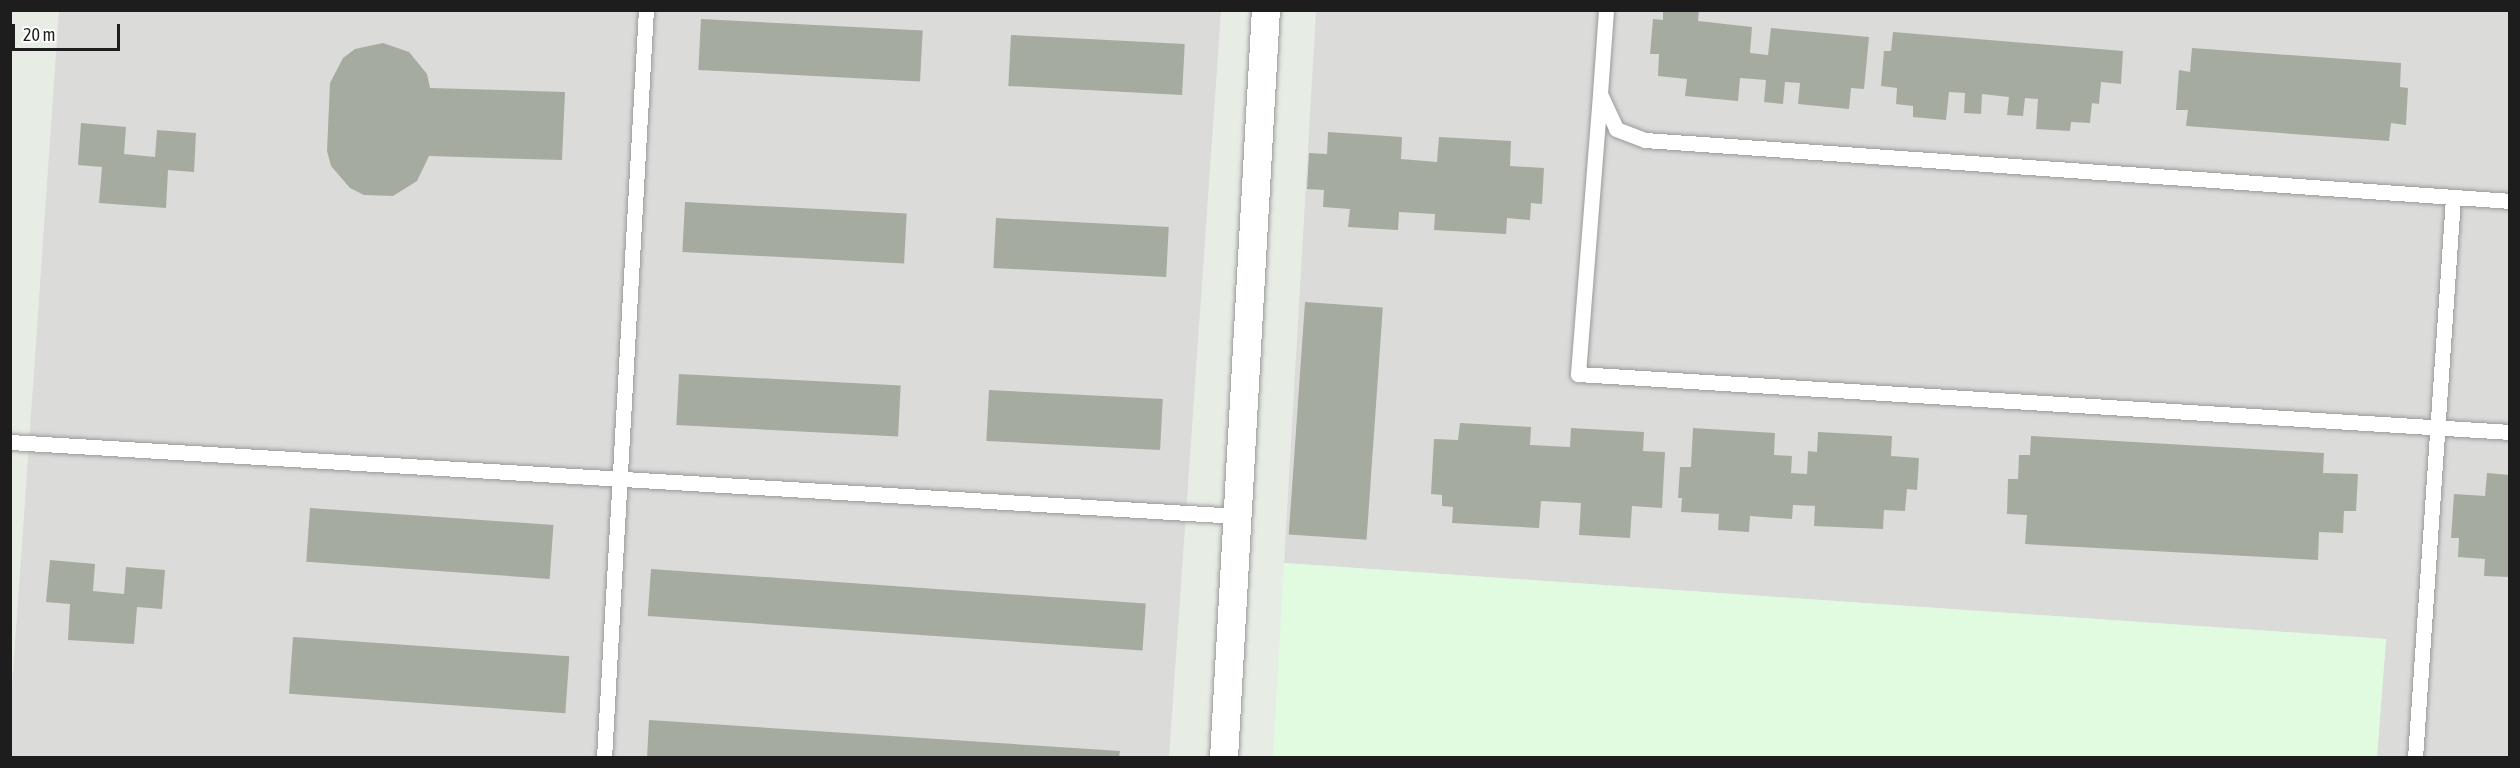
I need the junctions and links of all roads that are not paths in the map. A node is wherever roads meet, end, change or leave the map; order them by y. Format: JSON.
{"nodes":[{"id":1,"x":646,"y":10,"type":"edge"},
{"id":2,"x":1266,"y":10,"type":"edge"},
{"id":3,"x":1606,"y":10,"type":"edge"},
{"id":4,"x":1600,"y":94,"type":"junction"},
{"id":5,"x":2453,"y":197,"type":"junction"},
{"id":6,"x":2510,"y":201,"type":"edge"},
{"id":7,"x":2437,"y":428,"type":"junction"},
{"id":8,"x":2510,"y":432,"type":"edge"},
{"id":9,"x":10,"y":442,"type":"edge"},
{"id":10,"x":620,"y":478,"type":"junction"},
{"id":11,"x":1238,"y":516,"type":"junction"},
{"id":12,"x":604,"y":758,"type":"edge"},
{"id":13,"x":1224,"y":758,"type":"edge"},
{"id":14,"x":2415,"y":758,"type":"edge"}],
"edges":[{"from":1,"to":10,"type":"lane"},
{"from":2,"to":11,"type":"street"},
{"from":3,"to":4,"type":"lane"},
{"from":4,"to":5,"type":"lane"},
{"from":4,"to":7,"type":"lane"},
{"from":5,"to":6,"type":"lane"},
{"from":5,"to":7,"type":"lane"},
{"from":7,"to":8,"type":"lane"},
{"from":7,"to":14,"type":"lane"},
{"from":9,"to":10,"type":"lane"},
{"from":10,"to":11,"type":"lane"},
{"from":10,"to":12,"type":"lane"},
{"from":11,"to":13,"type":"street"}]}
